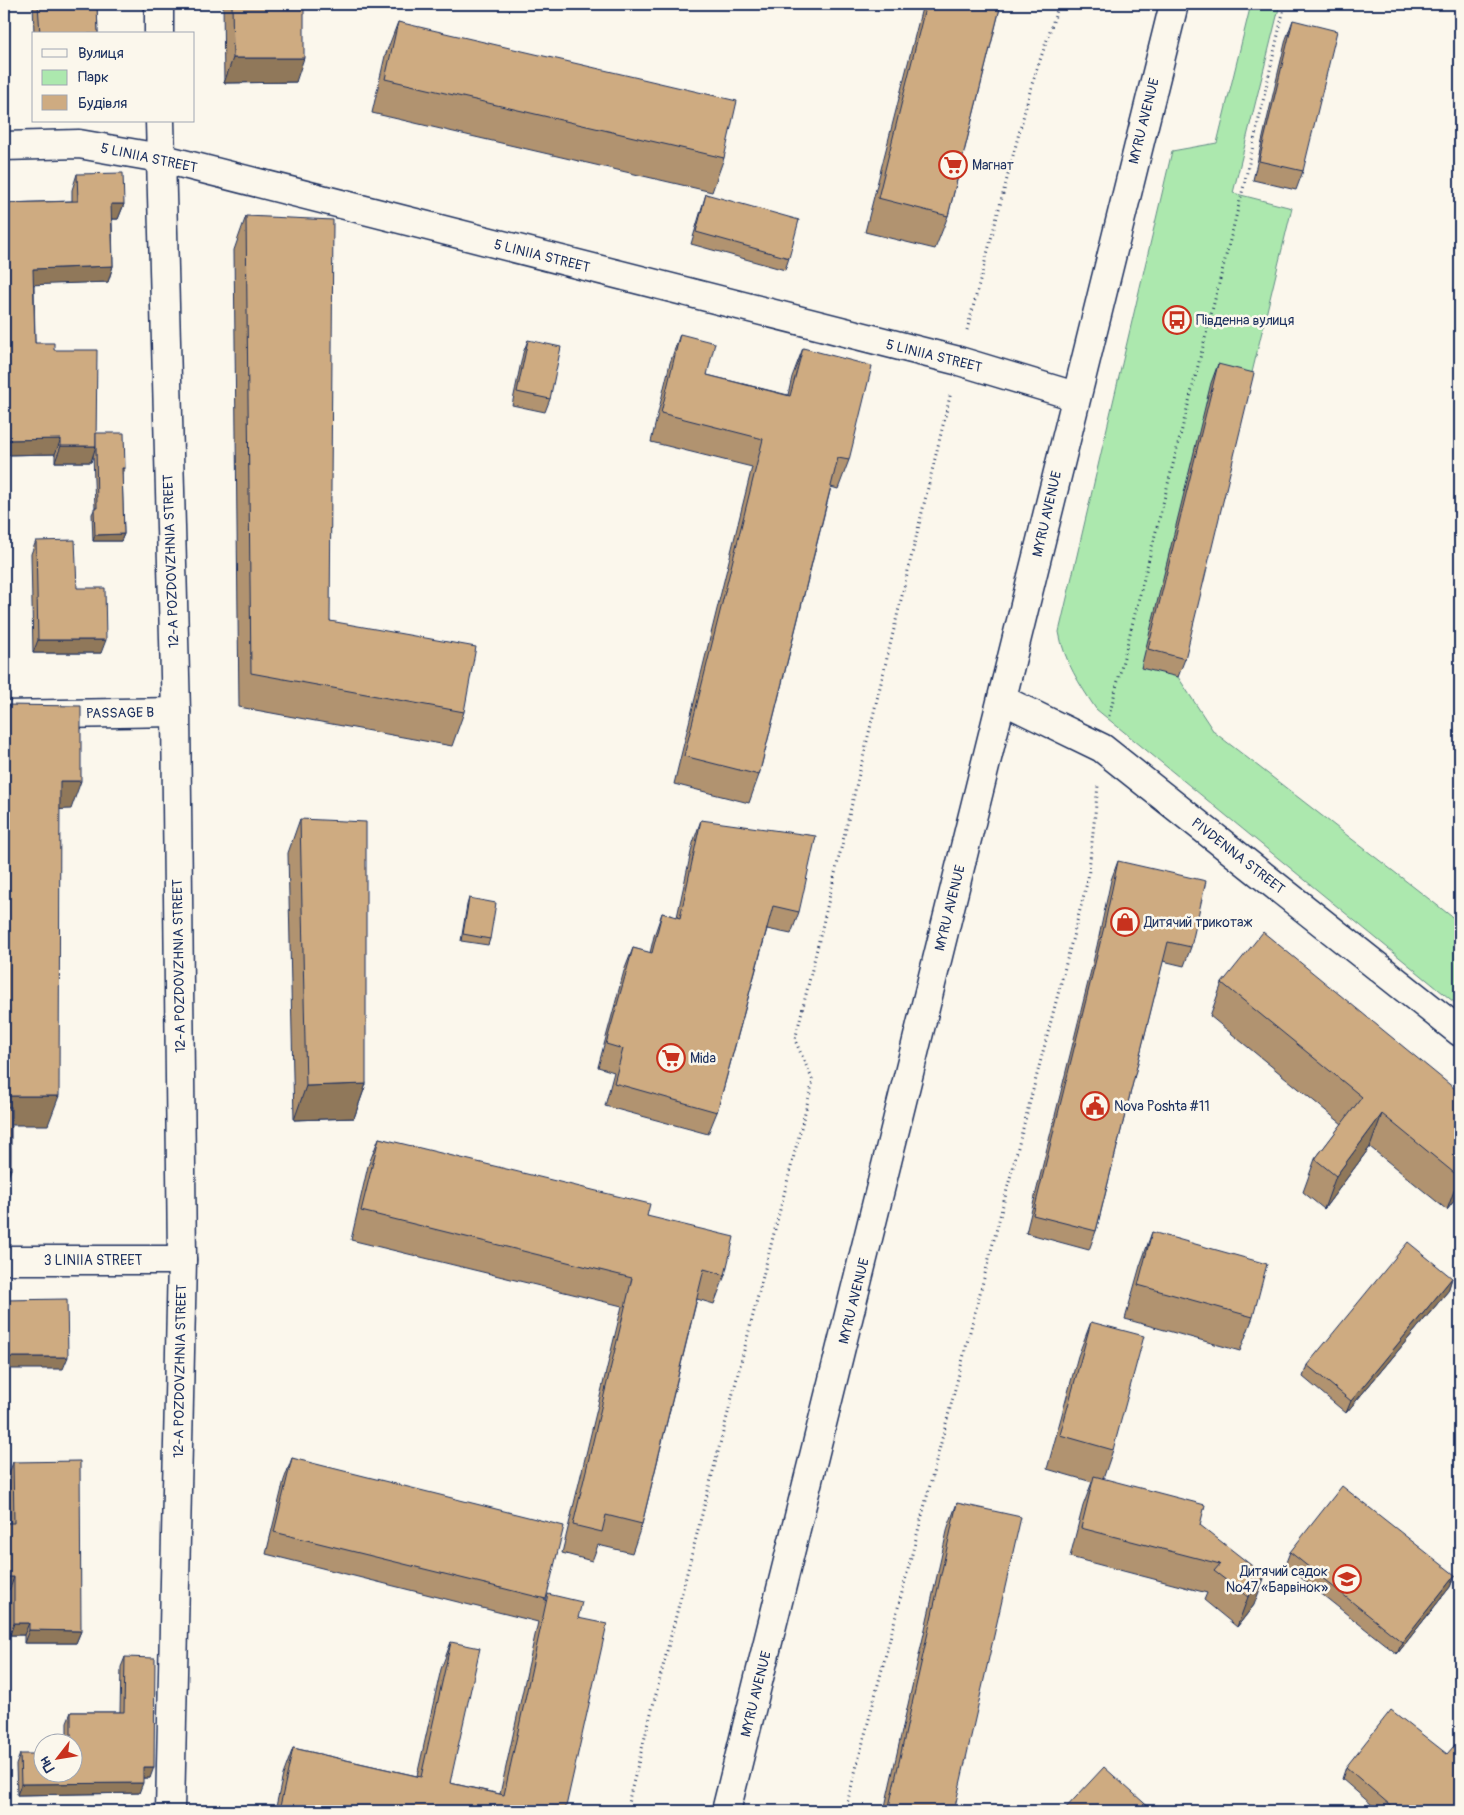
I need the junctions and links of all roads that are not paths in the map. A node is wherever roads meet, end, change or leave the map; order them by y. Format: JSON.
{"nodes":[{"id":1,"x":159,"y":4,"type":"edge"},
{"id":2,"x":1174,"y":4,"type":"edge"},
{"id":3,"x":159,"y":32,"type":"edge"},
{"id":4,"x":160,"y":122,"type":"edge"},
{"id":5,"x":4,"y":146,"type":"edge"},
{"id":6,"x":160,"y":158,"type":"junction"},
{"id":7,"x":1075,"y":396,"type":"junction"},
{"id":8,"x":1003,"y":700,"type":"junction"},
{"id":9,"x":176,"y":712,"type":"junction"},
{"id":10,"x":4,"y":715,"type":"edge"},
{"id":11,"x":1460,"y":1032,"type":"edge"},
{"id":12,"x":4,"y":1260,"type":"edge"},
{"id":13,"x":182,"y":1260,"type":"junction"},
{"id":14,"x":170,"y":1811,"type":"edge"},
{"id":15,"x":726,"y":1811,"type":"edge"}],
"edges":[{"from":1,"to":3,"type":"street"},
{"from":2,"to":7,"type":"street","name":"MYRU AVENUE"},
{"from":4,"to":6,"type":"street","name":"12-A POZDOVZHNIA STREET"},
{"from":5,"to":6,"type":"street","name":"5 LINIIA STREET"},
{"from":6,"to":7,"type":"street","name":"5 LINIIA STREET"},
{"from":6,"to":9,"type":"street","name":"12-A POZDOVZHNIA STREET"},
{"from":7,"to":8,"type":"street","name":"MYRU AVENUE"},
{"from":8,"to":11,"type":"street","name":"PIVDENNA STREET"},
{"from":8,"to":15,"type":"street","name":"MYRU AVENUE"},
{"from":9,"to":10,"type":"street","name":"PASSAGE B"},
{"from":9,"to":13,"type":"street","name":"12-A POZDOVZHNIA STREET"},
{"from":12,"to":13,"type":"street","name":"3 LINIIA STREET"},
{"from":13,"to":14,"type":"street","name":"12-A POZDOVZHNIA STREET"}]}
